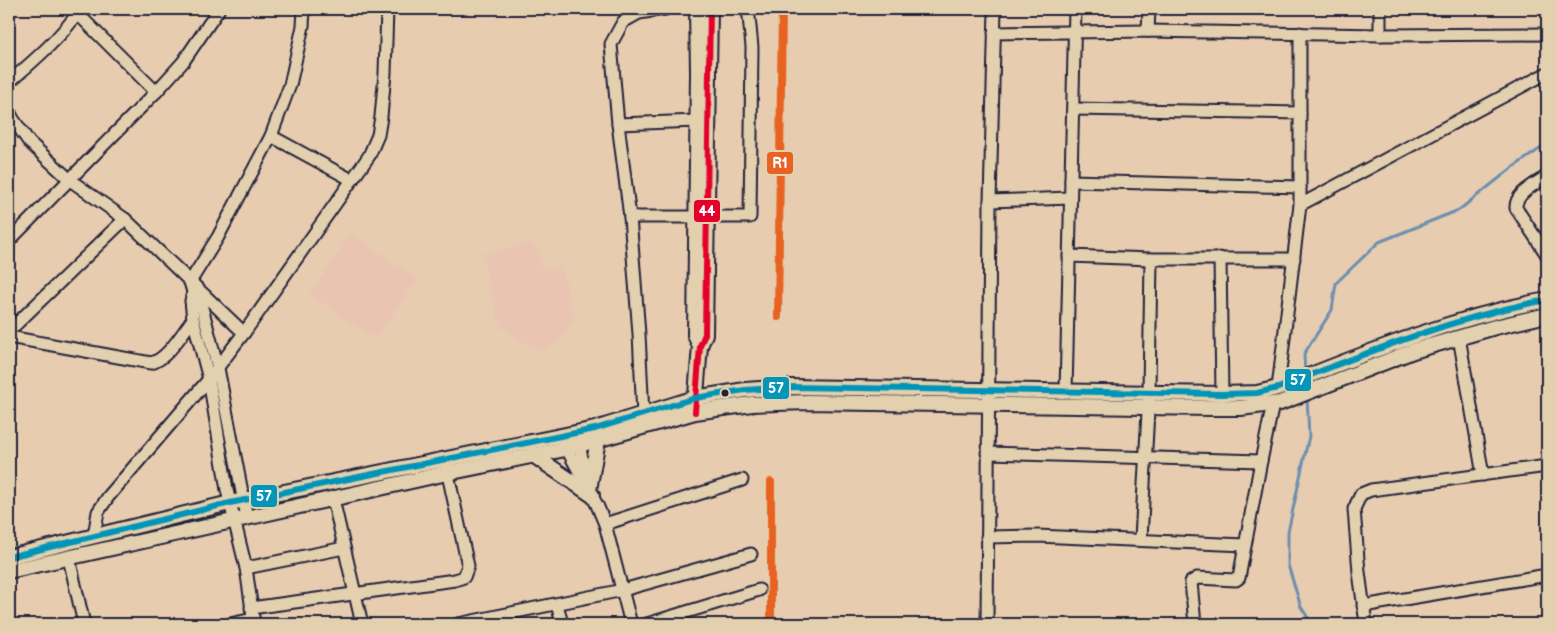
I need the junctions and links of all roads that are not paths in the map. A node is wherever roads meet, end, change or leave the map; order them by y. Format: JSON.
{"nodes":[{"id":1,"x":220,"y":9,"type":"edge"},
{"id":2,"x":304,"y":9,"type":"edge"},
{"id":3,"x":386,"y":9,"type":"edge"},
{"id":4,"x":664,"y":9,"type":"edge"},
{"id":5,"x":697,"y":9,"type":"edge"},
{"id":6,"x":710,"y":9,"type":"edge"},
{"id":7,"x":747,"y":9,"type":"edge"},
{"id":8,"x":995,"y":9,"type":"edge"},
{"id":9,"x":1075,"y":9,"type":"edge"},
{"id":10,"x":1149,"y":9,"type":"edge"},
{"id":11,"x":1380,"y":9,"type":"edge"},
{"id":12,"x":79,"y":11,"type":"edge"},
{"id":13,"x":1148,"y":30,"type":"junction"},
{"id":14,"x":1075,"y":32,"type":"junction"},
{"id":15,"x":994,"y":33,"type":"junction"},
{"id":16,"x":1300,"y":34,"type":"junction"},
{"id":17,"x":1547,"y":34,"type":"edge"},
{"id":18,"x":1380,"y":35,"type":"junction"},
{"id":19,"x":1547,"y":72,"type":"edge"},
{"id":20,"x":9,"y":82,"type":"edge"},
{"id":21,"x":156,"y":92,"type":"junction"},
{"id":22,"x":1073,"y":109,"type":"junction"},
{"id":23,"x":9,"y":111,"type":"edge"},
{"id":24,"x":1300,"y":113,"type":"junction"},
{"id":25,"x":697,"y":121,"type":"junction"},
{"id":26,"x":618,"y":124,"type":"junction"},
{"id":27,"x":271,"y":136,"type":"junction"},
{"id":28,"x":1547,"y":176,"type":"edge"},
{"id":29,"x":70,"y":180,"type":"junction"},
{"id":30,"x":352,"y":180,"type":"junction"},
{"id":31,"x":1072,"y":181,"type":"junction"},
{"id":32,"x":1300,"y":187,"type":"junction"},
{"id":33,"x":1070,"y":198,"type":"junction"},
{"id":34,"x":990,"y":201,"type":"junction"},
{"id":35,"x":1300,"y":205,"type":"junction"},
{"id":36,"x":630,"y":217,"type":"junction"},
{"id":37,"x":701,"y":217,"type":"junction"},
{"id":38,"x":125,"y":219,"type":"junction"},
{"id":39,"x":9,"y":241,"type":"edge"},
{"id":40,"x":1547,"y":255,"type":"edge"},
{"id":41,"x":1069,"y":256,"type":"junction"},
{"id":42,"x":1220,"y":258,"type":"junction"},
{"id":43,"x":1151,"y":259,"type":"junction"},
{"id":44,"x":1294,"y":259,"type":"junction"},
{"id":45,"x":192,"y":287,"type":"junction"},
{"id":46,"x":1547,"y":300,"type":"edge"},
{"id":47,"x":1547,"y":316,"type":"edge"},
{"id":48,"x":193,"y":319,"type":"junction"},
{"id":49,"x":9,"y":331,"type":"edge"},
{"id":50,"x":244,"y":333,"type":"junction"},
{"id":51,"x":9,"y":336,"type":"edge"},
{"id":52,"x":1459,"y":337,"type":"junction"},
{"id":53,"x":218,"y":368,"type":"junction"},
{"id":54,"x":209,"y":379,"type":"junction"},
{"id":55,"x":807,"y":387,"type":"junction"},
{"id":56,"x":1278,"y":388,"type":"junction"},
{"id":57,"x":988,"y":391,"type":"junction"},
{"id":58,"x":1066,"y":392,"type":"junction"},
{"id":59,"x":1149,"y":393,"type":"junction"},
{"id":60,"x":1222,"y":394,"type":"junction"},
{"id":61,"x":807,"y":402,"type":"junction"},
{"id":62,"x":1274,"y":404,"type":"junction"},
{"id":63,"x":694,"y":405,"type":"junction"},
{"id":64,"x":988,"y":406,"type":"junction"},
{"id":65,"x":1148,"y":407,"type":"junction"},
{"id":66,"x":643,"y":415,"type":"junction"},
{"id":67,"x":579,"y":439,"type":"junction"},
{"id":68,"x":598,"y":440,"type":"junction"},
{"id":69,"x":563,"y":443,"type":"junction"},
{"id":70,"x":988,"y":453,"type":"junction"},
{"id":71,"x":533,"y":456,"type":"junction"},
{"id":72,"x":1147,"y":458,"type":"junction"},
{"id":73,"x":445,"y":459,"type":"junction"},
{"id":74,"x":1260,"y":461,"type":"junction"},
{"id":75,"x":1547,"y":466,"type":"edge"},
{"id":76,"x":447,"y":473,"type":"junction"},
{"id":77,"x":1483,"y":475,"type":"junction"},
{"id":78,"x":742,"y":480,"type":"dead end"},
{"id":79,"x":589,"y":490,"type":"junction"},
{"id":80,"x":333,"y":499,"type":"junction"},
{"id":81,"x":237,"y":502,"type":"junction"},
{"id":82,"x":241,"y":519,"type":"junction"},
{"id":83,"x":605,"y":524,"type":"junction"},
{"id":84,"x":94,"y":536,"type":"junction"},
{"id":85,"x":987,"y":537,"type":"junction"},
{"id":86,"x":1141,"y":539,"type":"junction"},
{"id":87,"x":1245,"y":545,"type":"junction"},
{"id":88,"x":344,"y":548,"type":"junction"},
{"id":89,"x":751,"y":554,"type":"dead end"},
{"id":90,"x":9,"y":557,"type":"edge"},
{"id":91,"x":69,"y":558,"type":"junction"},
{"id":92,"x":246,"y":568,"type":"junction"},
{"id":93,"x":9,"y":570,"type":"edge"},
{"id":94,"x":1547,"y":575,"type":"edge"},
{"id":95,"x":623,"y":590,"type":"junction"},
{"id":96,"x":759,"y":590,"type":"dead end"},
{"id":97,"x":354,"y":595,"type":"junction"},
{"id":98,"x":557,"y":604,"type":"junction"},
{"id":99,"x":1363,"y":606,"type":"junction"},
{"id":100,"x":252,"y":617,"type":"edge"},
{"id":101,"x":84,"y":624,"type":"edge"},
{"id":102,"x":230,"y":624,"type":"edge"},
{"id":103,"x":362,"y":624,"type":"edge"},
{"id":104,"x":458,"y":624,"type":"edge"},
{"id":105,"x":562,"y":624,"type":"edge"},
{"id":106,"x":631,"y":624,"type":"edge"},
{"id":107,"x":646,"y":624,"type":"edge"},
{"id":108,"x":987,"y":624,"type":"edge"},
{"id":109,"x":1195,"y":624,"type":"edge"},
{"id":110,"x":1366,"y":624,"type":"edge"}],
"edges":[{"from":1,"to":21,"type":"street"},
{"from":2,"to":27,"type":"street"},
{"from":3,"to":30,"type":"street"},
{"from":4,"to":26,"type":"street"},
{"from":5,"to":25,"type":"main road"},
{"from":6,"to":37,"type":"main road"},
{"from":7,"to":37,"type":"street"},
{"from":8,"to":15,"type":"street"},
{"from":9,"to":14,"type":"street"},
{"from":10,"to":13,"type":"street"},
{"from":11,"to":18,"type":"street"},
{"from":12,"to":20,"type":"street"},
{"from":12,"to":21,"type":"street"},
{"from":13,"to":14,"type":"street"},
{"from":13,"to":16,"type":"street"},
{"from":14,"to":15,"type":"street"},
{"from":14,"to":22,"type":"street"},
{"from":15,"to":34,"type":"street"},
{"from":16,"to":18,"type":"street"},
{"from":16,"to":24,"type":"street"},
{"from":17,"to":18,"type":"street"},
{"from":19,"to":35,"type":"street"},
{"from":21,"to":29,"type":"street"},
{"from":22,"to":24,"type":"street"},
{"from":22,"to":31,"type":"street"},
{"from":23,"to":29,"type":"street"},
{"from":24,"to":32,"type":"street"},
{"from":25,"to":26,"type":"street"},
{"from":25,"to":37,"type":"main road"},
{"from":26,"to":36,"type":"street"},
{"from":27,"to":30,"type":"street"},
{"from":27,"to":45,"type":"street"},
{"from":28,"to":40,"type":"street"},
{"from":29,"to":38,"type":"street"},
{"from":29,"to":39,"type":"street"},
{"from":30,"to":50,"type":"street"},
{"from":31,"to":32,"type":"street"},
{"from":31,"to":33,"type":"street"},
{"from":32,"to":35,"type":"street"},
{"from":33,"to":34,"type":"street"},
{"from":33,"to":41,"type":"street"},
{"from":34,"to":57,"type":"street"},
{"from":35,"to":44,"type":"street"},
{"from":36,"to":37,"type":"street"},
{"from":36,"to":66,"type":"street"},
{"from":37,"to":63,"type":"main road"},
{"from":38,"to":45,"type":"street"},
{"from":38,"to":49,"type":"street"},
{"from":41,"to":43,"type":"street"},
{"from":41,"to":58,"type":"street"},
{"from":42,"to":43,"type":"street"},
{"from":42,"to":44,"type":"street"},
{"from":42,"to":60,"type":"street"},
{"from":43,"to":59,"type":"street"},
{"from":44,"to":56,"type":"street"},
{"from":45,"to":48,"type":"street"},
{"from":45,"to":50,"type":"street"},
{"from":45,"to":53,"type":"street"},
{"from":46,"to":56,"type":"main road"},
{"from":47,"to":52,"type":"main road"},
{"from":48,"to":51,"type":"street"},
{"from":48,"to":54,"type":"street"},
{"from":50,"to":53,"type":"street"},
{"from":52,"to":62,"type":"main road"},
{"from":52,"to":77,"type":"street"},
{"from":53,"to":54,"type":"street"},
{"from":53,"to":81,"type":"street"},
{"from":54,"to":81,"type":"street"},
{"from":54,"to":84,"type":"street"},
{"from":55,"to":57,"type":"main road"},
{"from":55,"to":61,"type":"main road"},
{"from":55,"to":63,"type":"main road"},
{"from":56,"to":60,"type":"main road"},
{"from":57,"to":58,"type":"main road"},
{"from":57,"to":64,"type":"street"},
{"from":58,"to":59,"type":"main road"},
{"from":59,"to":60,"type":"main road"},
{"from":59,"to":65,"type":"street"},
{"from":61,"to":63,"type":"main road"},
{"from":61,"to":64,"type":"main road"},
{"from":62,"to":65,"type":"main road"},
{"from":62,"to":74,"type":"street"},
{"from":63,"to":66,"type":"main road"},
{"from":63,"to":68,"type":"main road"},
{"from":64,"to":65,"type":"main road"},
{"from":64,"to":70,"type":"street"},
{"from":65,"to":72,"type":"street"},
{"from":66,"to":67,"type":"main road"},
{"from":67,"to":68,"type":"main road"},
{"from":67,"to":69,"type":"main road"},
{"from":67,"to":79,"type":"street"},
{"from":68,"to":79,"type":"main road"},
{"from":69,"to":71,"type":"main road"},
{"from":69,"to":73,"type":"main road"},
{"from":69,"to":79,"type":"street"},
{"from":70,"to":72,"type":"street"},
{"from":70,"to":85,"type":"street"},
{"from":71,"to":76,"type":"main road"},
{"from":71,"to":79,"type":"main road"},
{"from":72,"to":74,"type":"street"},
{"from":72,"to":86,"type":"street"},
{"from":73,"to":76,"type":"street"},
{"from":73,"to":81,"type":"main road"},
{"from":74,"to":87,"type":"street"},
{"from":75,"to":77,"type":"street"},
{"from":76,"to":80,"type":"main road"},
{"from":76,"to":97,"type":"street"},
{"from":77,"to":99,"type":"street"},
{"from":78,"to":83,"type":"street"},
{"from":79,"to":83,"type":"street"},
{"from":80,"to":82,"type":"main road"},
{"from":80,"to":88,"type":"street"},
{"from":81,"to":82,"type":"street"},
{"from":81,"to":84,"type":"main road"},
{"from":82,"to":91,"type":"main road"},
{"from":82,"to":92,"type":"street"},
{"from":83,"to":95,"type":"street"},
{"from":84,"to":90,"type":"main road"},
{"from":85,"to":86,"type":"street"},
{"from":85,"to":108,"type":"street"},
{"from":86,"to":87,"type":"street"},
{"from":87,"to":109,"type":"street"},
{"from":88,"to":92,"type":"street"},
{"from":88,"to":97,"type":"street"},
{"from":89,"to":95,"type":"street"},
{"from":91,"to":93,"type":"main road"},
{"from":91,"to":101,"type":"street"},
{"from":92,"to":100,"type":"street"},
{"from":94,"to":99,"type":"street"},
{"from":95,"to":98,"type":"street"},
{"from":95,"to":106,"type":"street"},
{"from":96,"to":107,"type":"street"},
{"from":97,"to":100,"type":"street"},
{"from":97,"to":103,"type":"street"},
{"from":98,"to":104,"type":"street"},
{"from":98,"to":105,"type":"street"},
{"from":99,"to":110,"type":"street"},
{"from":100,"to":102,"type":"street"}]}
